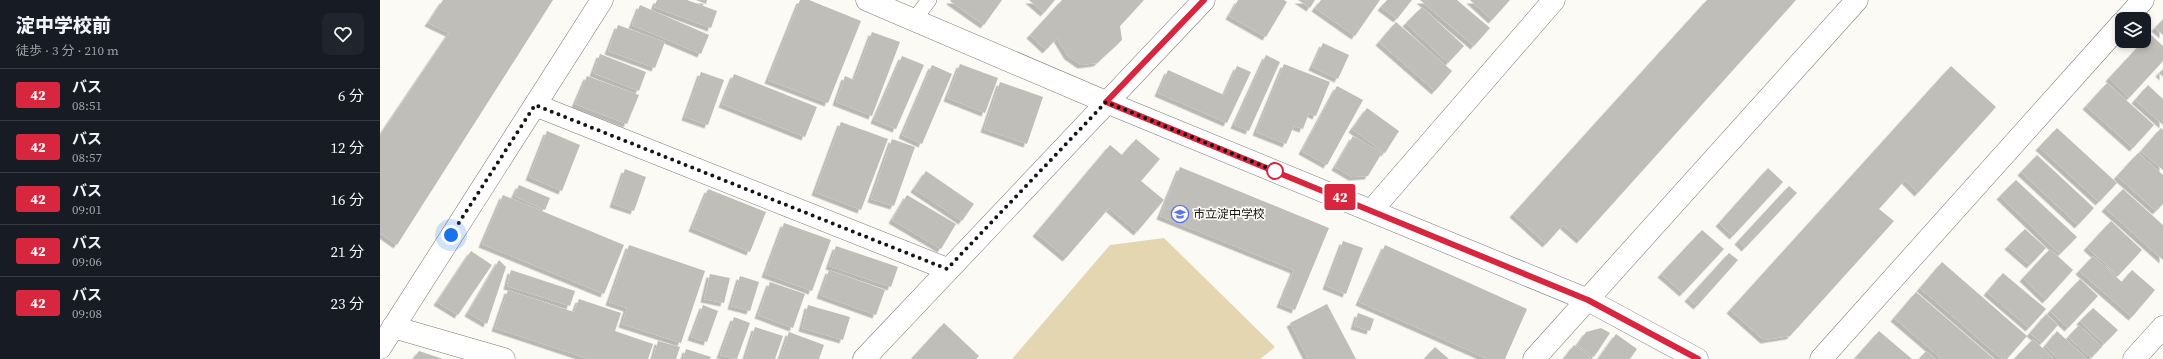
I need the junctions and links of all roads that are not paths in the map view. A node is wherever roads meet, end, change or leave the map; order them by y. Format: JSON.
{"nodes":[{"id":1,"x":602,"y":0,"type":"edge"},
{"id":2,"x":867,"y":0,"type":"edge"},
{"id":3,"x":929,"y":0,"type":"edge"},
{"id":4,"x":1203,"y":0,"type":"edge"},
{"id":5,"x":1554,"y":0,"type":"edge"},
{"id":6,"x":1858,"y":0,"type":"edge"},
{"id":7,"x":2143,"y":0,"type":"edge"},
{"id":8,"x":2132,"y":12,"type":"edge"},
{"id":9,"x":914,"y":20,"type":"junction"},
{"id":10,"x":2115,"y":31,"type":"edge"},
{"id":11,"x":1106,"y":102,"type":"junction"},
{"id":12,"x":535,"y":105,"type":"junction"},
{"id":13,"x":1372,"y":210,"type":"junction"},
{"id":14,"x":947,"y":269,"type":"junction"},
{"id":15,"x":1588,"y":300,"type":"junction"},
{"id":16,"x":393,"y":327,"type":"junction"},
{"id":17,"x":2163,"y":327,"type":"edge"},
{"id":18,"x":380,"y":348,"type":"edge"},
{"id":19,"x":504,"y":359,"type":"edge"},
{"id":20,"x":864,"y":359,"type":"edge"},
{"id":21,"x":1534,"y":359,"type":"edge"},
{"id":22,"x":1698,"y":359,"type":"edge"},
{"id":23,"x":1821,"y":359,"type":"edge"},
{"id":24,"x":2134,"y":359,"type":"edge"}],
"edges":[{"from":1,"to":12,"type":"street"},
{"from":2,"to":9,"type":"street"},
{"from":3,"to":9,"type":"lane"},
{"from":4,"to":11,"type":"street"},
{"from":5,"to":13,"type":"street"},
{"from":6,"to":15,"type":"street"},
{"from":7,"to":8,"type":"street"},
{"from":9,"to":11,"type":"street"},
{"from":10,"to":23,"type":"street"},
{"from":11,"to":13,"type":"street"},
{"from":11,"to":14,"type":"street"},
{"from":12,"to":14,"type":"street"},
{"from":12,"to":16,"type":"street"},
{"from":13,"to":15,"type":"street"},
{"from":14,"to":20,"type":"street"},
{"from":15,"to":21,"type":"street"},
{"from":15,"to":22,"type":"street"},
{"from":16,"to":18,"type":"street"},
{"from":16,"to":19,"type":"street"},
{"from":17,"to":24,"type":"street"}]}
